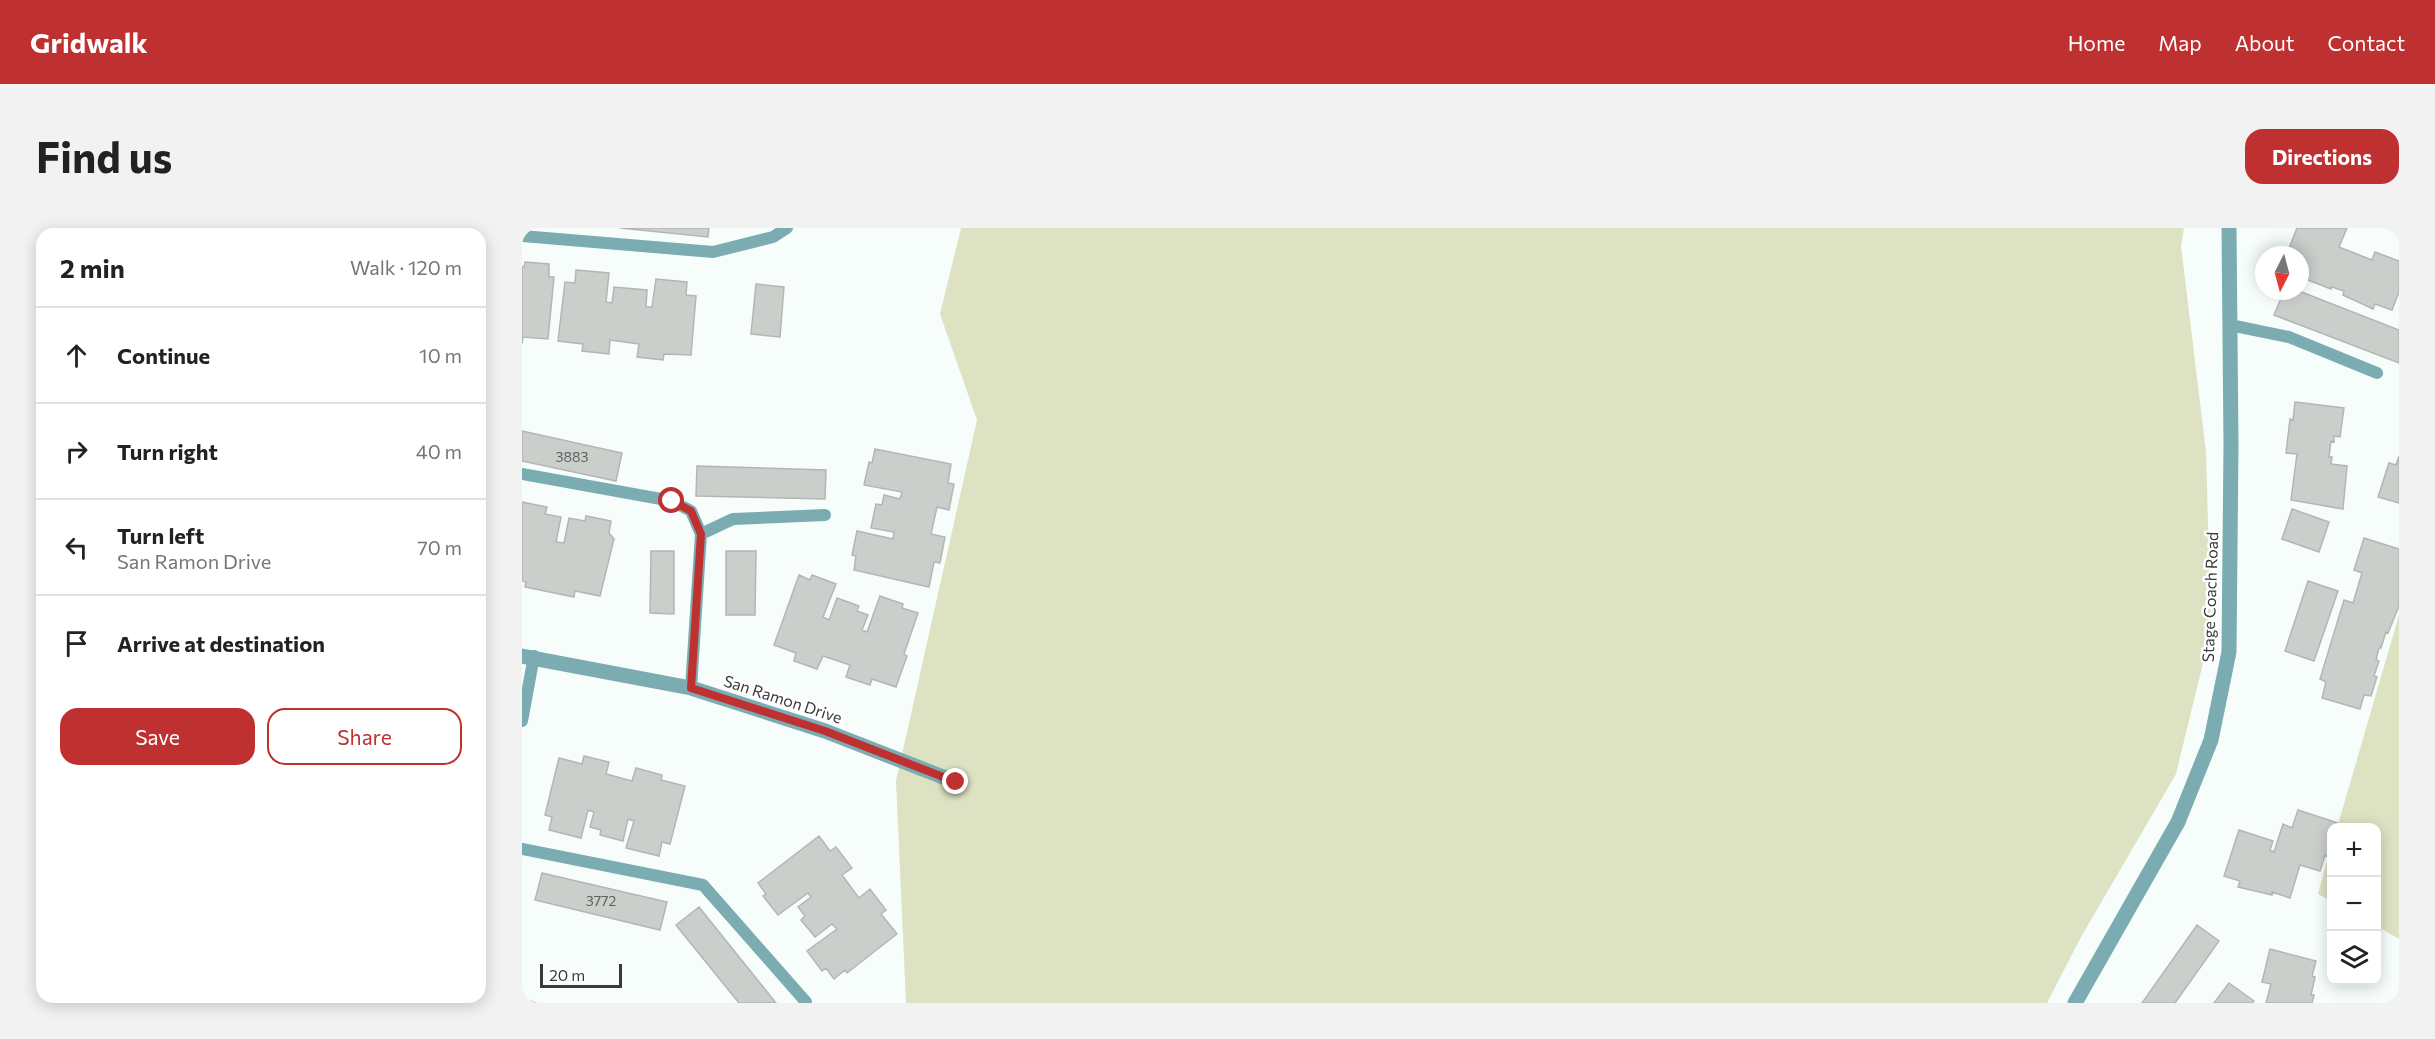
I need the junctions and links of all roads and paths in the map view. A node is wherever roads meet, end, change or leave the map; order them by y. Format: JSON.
{"nodes":[{"id":1,"x":787,"y":228,"type":"edge"},
{"id":2,"x":2229,"y":228,"type":"edge"},
{"id":3,"x":522,"y":236,"type":"edge"},
{"id":4,"x":2230,"y":325,"type":"junction"},
{"id":5,"x":2377,"y":373,"type":"dead end"},
{"id":6,"x":522,"y":474,"type":"edge"},
{"id":7,"x":825,"y":515,"type":"dead end"},
{"id":8,"x":701,"y":534,"type":"junction"},
{"id":9,"x":528,"y":656,"type":"edge"},
{"id":10,"x":691,"y":688,"type":"junction"},
{"id":11,"x":522,"y":721,"type":"edge"},
{"id":12,"x":956,"y":782,"type":"dead end"},
{"id":13,"x":522,"y":849,"type":"edge"},
{"id":14,"x":806,"y":1002,"type":"edge"},
{"id":15,"x":2075,"y":1003,"type":"edge"}],
"edges":[{"from":1,"to":3,"type":"lane"},
{"from":2,"to":4,"type":"street","name":"Stage Coach Road"},
{"from":4,"to":5,"type":"lane"},
{"from":4,"to":15,"type":"street","name":"Stage Coach Road"},
{"from":6,"to":8,"type":"lane"},
{"from":7,"to":8,"type":"lane"},
{"from":8,"to":10,"type":"lane"},
{"from":9,"to":10,"type":"street","name":"San Ramon Drive"},
{"from":9,"to":11,"type":"lane"},
{"from":10,"to":12,"type":"street","name":"San Ramon Drive"},
{"from":13,"to":14,"type":"lane"}]}
